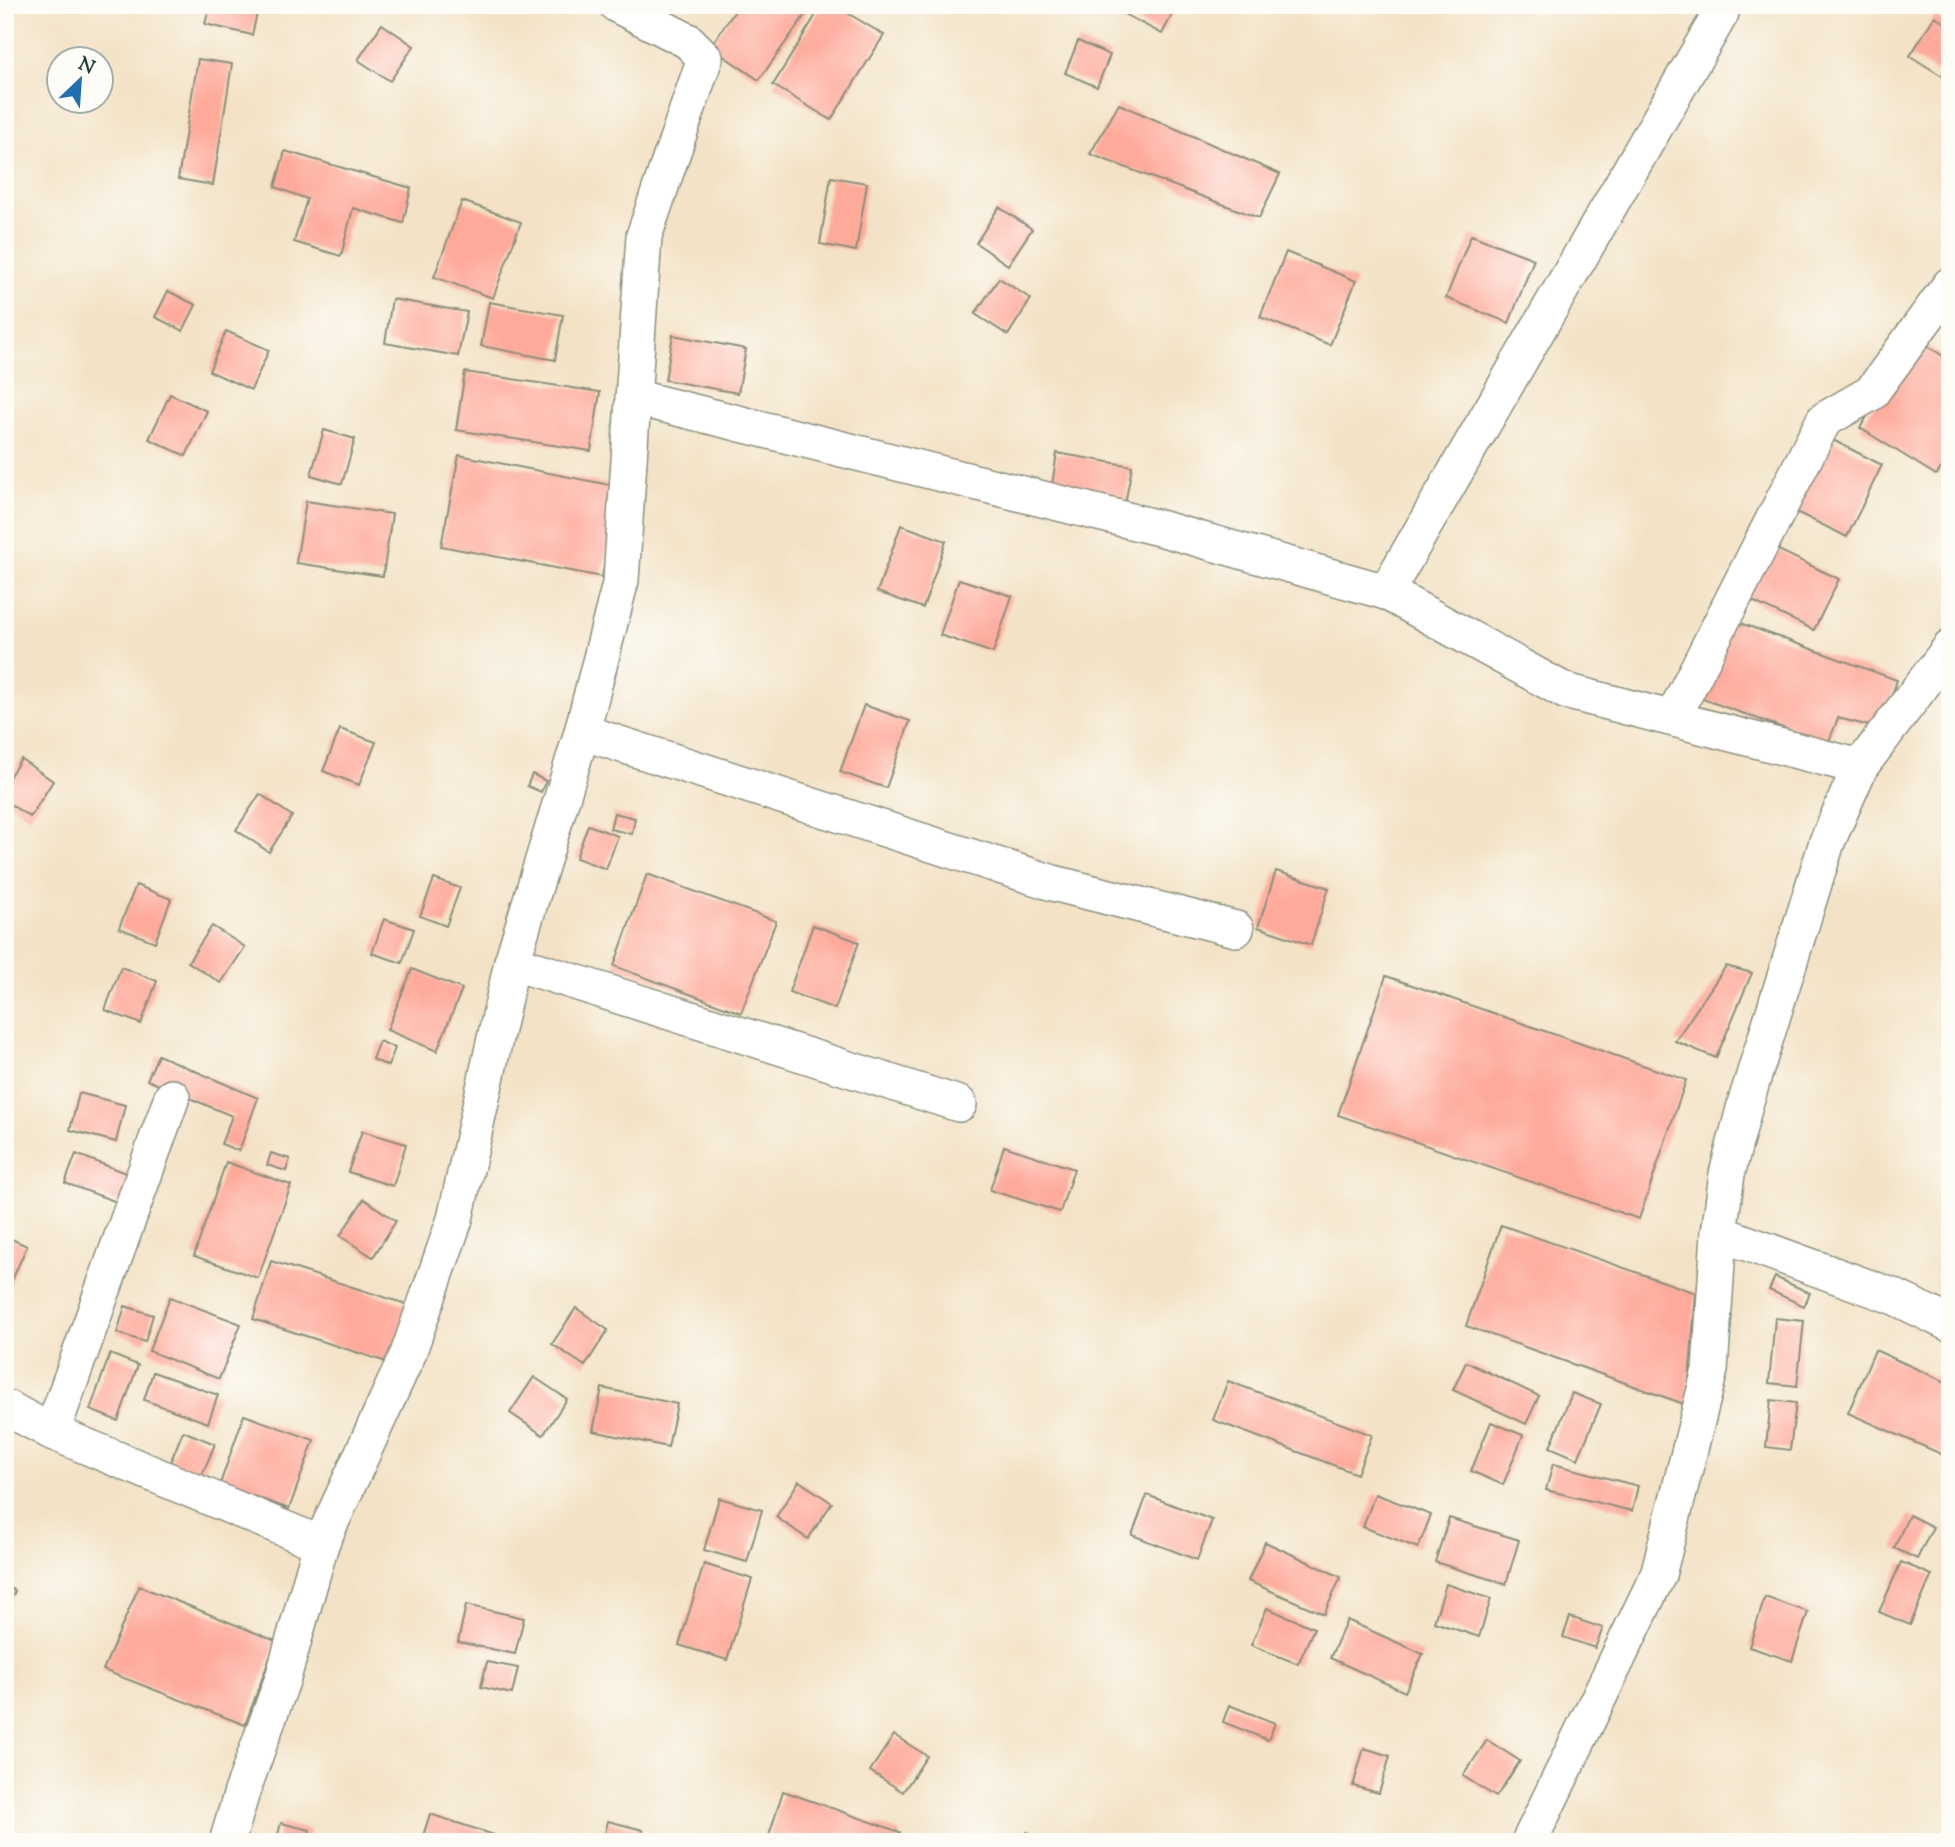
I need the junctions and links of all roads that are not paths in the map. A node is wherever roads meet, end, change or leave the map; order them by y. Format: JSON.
{"nodes":[{"id":1,"x":617,"y":5,"type":"edge"},
{"id":2,"x":1721,"y":13,"type":"dead end"},
{"id":3,"x":1950,"y":285,"type":"edge"},
{"id":4,"x":633,"y":397,"type":"junction"},
{"id":5,"x":1386,"y":592,"type":"junction"},
{"id":6,"x":1950,"y":648,"type":"edge"},
{"id":7,"x":1673,"y":717,"type":"junction"},
{"id":8,"x":582,"y":732,"type":"junction"},
{"id":9,"x":1860,"y":767,"type":"junction"},
{"id":10,"x":1236,"y":929,"type":"dead end"},
{"id":11,"x":512,"y":962,"type":"junction"},
{"id":12,"x":172,"y":1097,"type":"dead end"},
{"id":13,"x":959,"y":1104,"type":"dead end"},
{"id":14,"x":1719,"y":1233,"type":"junction"},
{"id":15,"x":1950,"y":1324,"type":"edge"},
{"id":16,"x":5,"y":1407,"type":"edge"},
{"id":17,"x":52,"y":1432,"type":"junction"},
{"id":18,"x":321,"y":1544,"type":"junction"},
{"id":19,"x":227,"y":1842,"type":"edge"},
{"id":20,"x":1529,"y":1842,"type":"edge"}],
"edges":[{"from":1,"to":4,"type":"street"},
{"from":2,"to":5,"type":"street"},
{"from":3,"to":7,"type":"street"},
{"from":4,"to":5,"type":"street"},
{"from":4,"to":8,"type":"street"},
{"from":5,"to":7,"type":"street"},
{"from":6,"to":9,"type":"street"},
{"from":7,"to":9,"type":"street"},
{"from":8,"to":10,"type":"street"},
{"from":8,"to":11,"type":"street"},
{"from":9,"to":14,"type":"street"},
{"from":11,"to":13,"type":"street"},
{"from":11,"to":18,"type":"street"},
{"from":12,"to":17,"type":"street"},
{"from":14,"to":15,"type":"street"},
{"from":14,"to":20,"type":"street"},
{"from":16,"to":17,"type":"street"},
{"from":17,"to":18,"type":"street"},
{"from":18,"to":19,"type":"street"}]}
